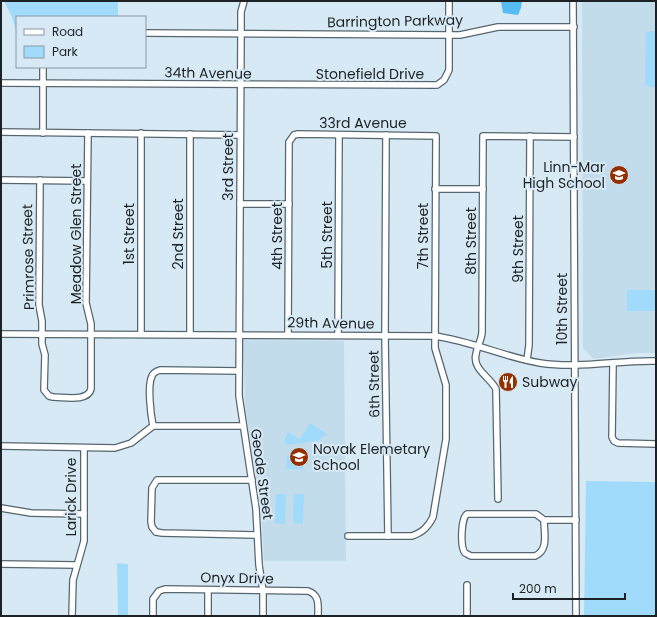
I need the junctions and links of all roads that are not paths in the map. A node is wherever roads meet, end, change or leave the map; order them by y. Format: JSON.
{"nodes":[{"id":1,"x":244,"y":1,"type":"edge"},
{"id":2,"x":449,"y":1,"type":"edge"},
{"id":3,"x":574,"y":1,"type":"edge"},
{"id":4,"x":574,"y":27,"type":"junction"},
{"id":5,"x":148,"y":33,"type":"dead end"},
{"id":6,"x":241,"y":33,"type":"junction"},
{"id":7,"x":448,"y":35,"type":"junction"},
{"id":8,"x":43,"y":68,"type":"edge"},
{"id":9,"x":1,"y":83,"type":"edge"},
{"id":10,"x":43,"y":83,"type":"junction"},
{"id":11,"x":241,"y":85,"type":"junction"},
{"id":12,"x":262,"y":85,"type":"joint"},
{"id":13,"x":1,"y":132,"type":"edge"},
{"id":14,"x":43,"y":133,"type":"junction"},
{"id":15,"x":88,"y":133,"type":"junction"},
{"id":16,"x":141,"y":134,"type":"junction"},
{"id":17,"x":190,"y":134,"type":"junction"},
{"id":18,"x":240,"y":135,"type":"junction"},
{"id":19,"x":339,"y":135,"type":"junction"},
{"id":20,"x":386,"y":135,"type":"junction"},
{"id":21,"x":436,"y":136,"type":"joint"},
{"id":22,"x":530,"y":136,"type":"junction"},
{"id":23,"x":574,"y":137,"type":"junction"},
{"id":24,"x":291,"y":138,"type":"joint"},
{"id":25,"x":1,"y":180,"type":"edge"},
{"id":26,"x":40,"y":180,"type":"junction"},
{"id":27,"x":87,"y":181,"type":"junction"},
{"id":28,"x":435,"y":188,"type":"junction"},
{"id":29,"x":483,"y":189,"type":"junction"},
{"id":30,"x":240,"y":204,"type":"junction"},
{"id":31,"x":289,"y":204,"type":"junction"},
{"id":32,"x":1,"y":334,"type":"edge"},
{"id":33,"x":42,"y":334,"type":"junction"},
{"id":34,"x":91,"y":334,"type":"junction"},
{"id":35,"x":141,"y":334,"type":"junction"},
{"id":36,"x":190,"y":334,"type":"junction"},
{"id":37,"x":239,"y":334,"type":"junction"},
{"id":38,"x":288,"y":335,"type":"junction"},
{"id":39,"x":338,"y":335,"type":"junction"},
{"id":40,"x":385,"y":336,"type":"junction"},
{"id":41,"x":434,"y":336,"type":"junction"},
{"id":42,"x":480,"y":345,"type":"junction"},
{"id":43,"x":527,"y":360,"type":"junction"},
{"id":44,"x":656,"y":361,"type":"edge"},
{"id":45,"x":614,"y":364,"type":"junction"},
{"id":46,"x":574,"y":366,"type":"junction"},
{"id":47,"x":239,"y":371,"type":"junction"},
{"id":48,"x":153,"y":426,"type":"junction"},
{"id":49,"x":243,"y":426,"type":"junction"},
{"id":50,"x":656,"y":444,"type":"edge"},
{"id":51,"x":1,"y":446,"type":"edge"},
{"id":52,"x":84,"y":448,"type":"junction"},
{"id":53,"x":252,"y":480,"type":"junction"},
{"id":54,"x":498,"y":499,"type":"dead end"},
{"id":55,"x":1,"y":508,"type":"edge"},
{"id":56,"x":84,"y":514,"type":"junction"},
{"id":57,"x":544,"y":520,"type":"junction"},
{"id":58,"x":576,"y":520,"type":"junction"},
{"id":59,"x":257,"y":535,"type":"junction"},
{"id":60,"x":348,"y":536,"type":"dead end"},
{"id":61,"x":388,"y":536,"type":"junction"},
{"id":62,"x":1,"y":564,"type":"edge"},
{"id":63,"x":76,"y":565,"type":"junction"},
{"id":64,"x":466,"y":585,"type":"dead end"},
{"id":65,"x":208,"y":590,"type":"junction"},
{"id":66,"x":263,"y":591,"type":"junction"},
{"id":67,"x":72,"y":616,"type":"edge"},
{"id":68,"x":153,"y":616,"type":"edge"},
{"id":69,"x":208,"y":616,"type":"edge"},
{"id":70,"x":263,"y":616,"type":"edge"},
{"id":71,"x":318,"y":616,"type":"edge"},
{"id":72,"x":467,"y":616,"type":"edge"},
{"id":73,"x":576,"y":616,"type":"edge"}],
"edges":[{"from":1,"to":6,"type":"street","name":"3rd Street"},
{"from":2,"to":7,"type":"street","name":"Stonefield Drive"},
{"from":3,"to":4,"type":"street","name":"10th Street"},
{"from":4,"to":7,"type":"street","name":"Barrington Parkway"},
{"from":4,"to":23,"type":"street","name":"10th Street"},
{"from":5,"to":6,"type":"street","name":"Barrington Parkway"},
{"from":6,"to":7,"type":"street","name":"Barrington Parkway"},
{"from":6,"to":11,"type":"street","name":"3rd Street"},
{"from":7,"to":12,"type":"street","name":"Stonefield Drive"},
{"from":8,"to":10,"type":"street"},
{"from":9,"to":10,"type":"street","name":"34th Avenue"},
{"from":10,"to":11,"type":"street","name":"34th Avenue"},
{"from":10,"to":14,"type":"street"},
{"from":11,"to":12,"type":"street","name":"34th Avenue"},
{"from":11,"to":18,"type":"street","name":"3rd Street"},
{"from":13,"to":14,"type":"street"},
{"from":14,"to":15,"type":"street"},
{"from":15,"to":16,"type":"street"},
{"from":15,"to":27,"type":"street","name":"Meadow Glen Street"},
{"from":16,"to":17,"type":"street"},
{"from":16,"to":35,"type":"street","name":"1st Street"},
{"from":17,"to":18,"type":"street"},
{"from":17,"to":36,"type":"street","name":"2nd Street"},
{"from":18,"to":30,"type":"street","name":"3rd Street"},
{"from":19,"to":20,"type":"street","name":"33rd Avenue"},
{"from":19,"to":24,"type":"street","name":"33rd Avenue"},
{"from":19,"to":39,"type":"street","name":"5th Street"},
{"from":20,"to":21,"type":"street","name":"33rd Avenue"},
{"from":20,"to":40,"type":"street","name":"6th Street"},
{"from":21,"to":28,"type":"street","name":"7th Street"},
{"from":22,"to":23,"type":"street"},
{"from":22,"to":29,"type":"street","name":"8th Street"},
{"from":22,"to":43,"type":"street","name":"9th Street"},
{"from":23,"to":46,"type":"street","name":"10th Street"},
{"from":24,"to":31,"type":"street","name":"4th Street"},
{"from":25,"to":26,"type":"street"},
{"from":26,"to":27,"type":"street"},
{"from":26,"to":33,"type":"street","name":"Primrose Street"},
{"from":27,"to":34,"type":"street","name":"Meadow Glen Street"},
{"from":28,"to":29,"type":"street"},
{"from":28,"to":41,"type":"street","name":"7th Street"},
{"from":29,"to":42,"type":"street","name":"8th Street"},
{"from":30,"to":31,"type":"street"},
{"from":30,"to":37,"type":"street","name":"3rd Street"},
{"from":31,"to":38,"type":"street","name":"4th Street"},
{"from":32,"to":33,"type":"street","name":"29th Avenue"},
{"from":33,"to":34,"type":"street","name":"29th Avenue"},
{"from":33,"to":34,"type":"street","name":"Primrose Street"},
{"from":34,"to":35,"type":"street","name":"29th Avenue"},
{"from":35,"to":36,"type":"street","name":"29th Avenue"},
{"from":36,"to":37,"type":"street","name":"29th Avenue"},
{"from":37,"to":38,"type":"street","name":"29th Avenue"},
{"from":37,"to":47,"type":"street","name":"Geode Street"},
{"from":38,"to":39,"type":"street","name":"29th Avenue"},
{"from":39,"to":40,"type":"street","name":"29th Avenue"},
{"from":40,"to":41,"type":"street","name":"29th Avenue"},
{"from":40,"to":61,"type":"street","name":"6th Street"},
{"from":41,"to":42,"type":"street","name":"29th Avenue"},
{"from":41,"to":61,"type":"street","name":"7th Street"},
{"from":42,"to":43,"type":"street","name":"29th Avenue"},
{"from":42,"to":54,"type":"street","name":"8th Street"},
{"from":43,"to":46,"type":"street","name":"29th Avenue"},
{"from":44,"to":45,"type":"street","name":"29th Avenue"},
{"from":45,"to":46,"type":"street","name":"29th Avenue"},
{"from":45,"to":50,"type":"street"},
{"from":46,"to":58,"type":"street","name":"10th Street"},
{"from":47,"to":48,"type":"street"},
{"from":47,"to":49,"type":"street","name":"Geode Street"},
{"from":48,"to":49,"type":"street"},
{"from":48,"to":52,"type":"street"},
{"from":49,"to":53,"type":"street","name":"Geode Street"},
{"from":51,"to":52,"type":"street"},
{"from":52,"to":56,"type":"street","name":"Larick Drive"},
{"from":53,"to":59,"type":"street","name":"Geode Street"},
{"from":53,"to":59,"type":"street"},
{"from":55,"to":56,"type":"street"},
{"from":56,"to":63,"type":"street","name":"Larick Drive"},
{"from":57,"to":57,"type":"street"},
{"from":57,"to":58,"type":"street"},
{"from":58,"to":73,"type":"street","name":"10th Street"},
{"from":59,"to":66,"type":"street","name":"Geode Street"},
{"from":60,"to":61,"type":"street","name":"7th Street"},
{"from":62,"to":63,"type":"street"},
{"from":63,"to":67,"type":"street","name":"Larick Drive"},
{"from":64,"to":72,"type":"street"},
{"from":65,"to":66,"type":"street","name":"Onyx Drive"},
{"from":65,"to":68,"type":"street","name":"Onyx Drive"},
{"from":65,"to":69,"type":"street"},
{"from":66,"to":70,"type":"street","name":"Geode Street"},
{"from":66,"to":71,"type":"street","name":"Onyx Drive"}]}
